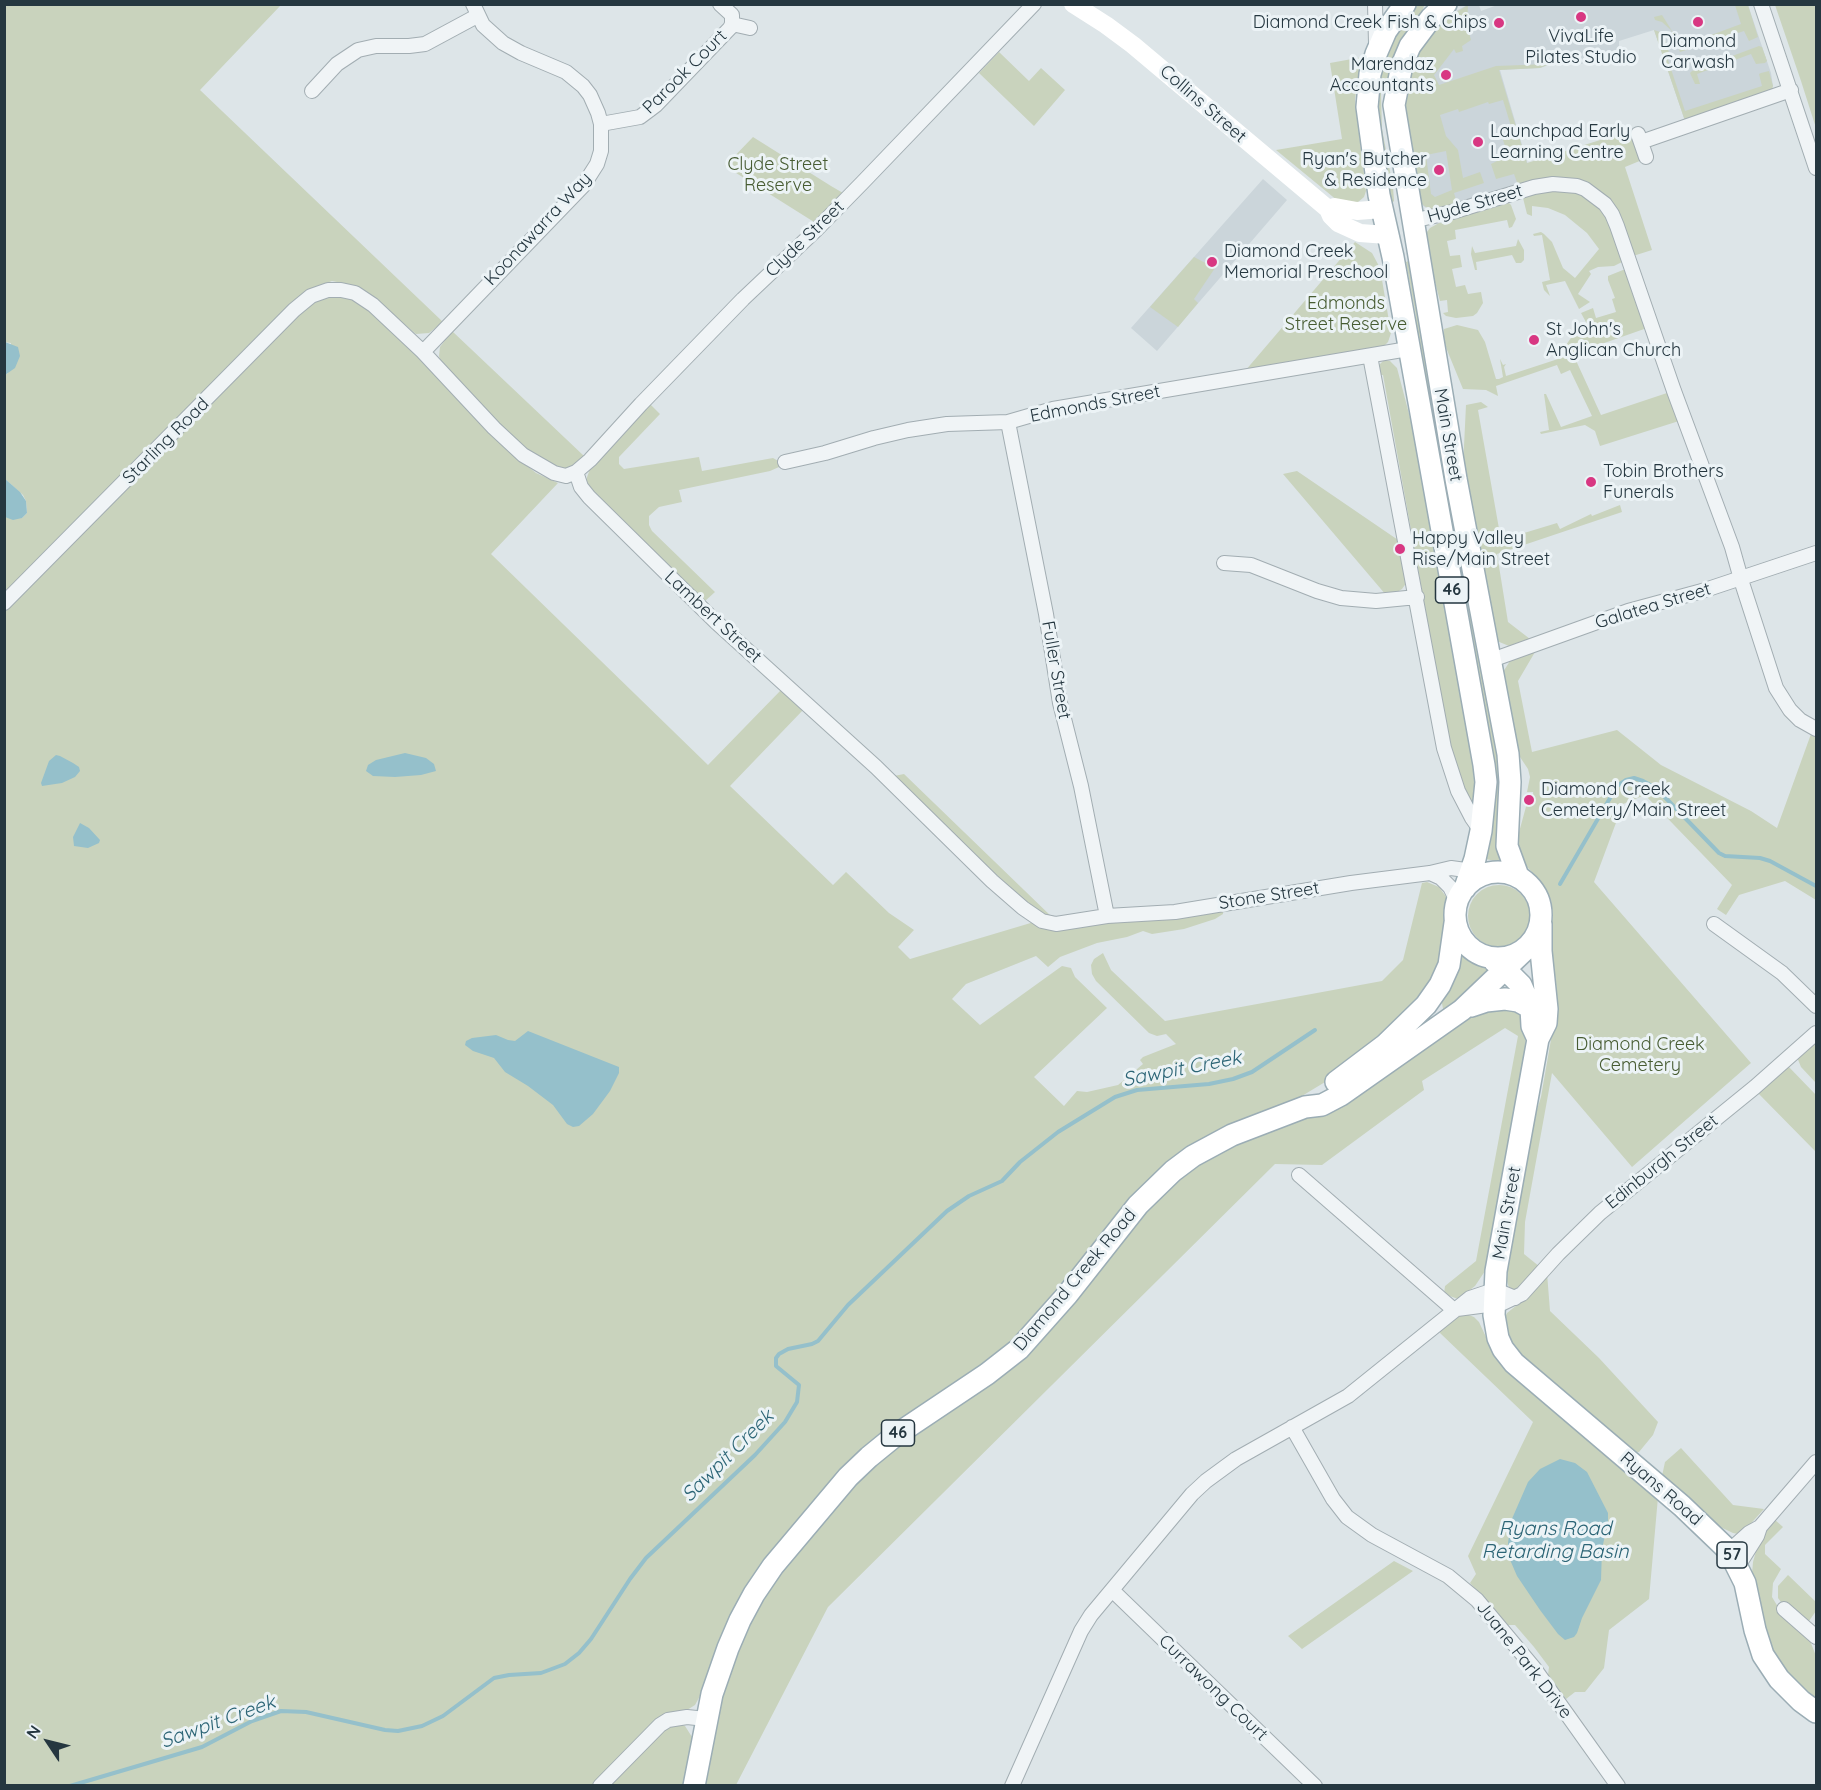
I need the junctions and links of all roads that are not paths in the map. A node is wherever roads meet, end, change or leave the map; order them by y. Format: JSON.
{"nodes":[{"id":1,"x":720,"y":4,"type":"edge"},
{"id":2,"x":1034,"y":4,"type":"edge"},
{"id":3,"x":1073,"y":4,"type":"edge"},
{"id":4,"x":1375,"y":4,"type":"edge"},
{"id":5,"x":1405,"y":4,"type":"edge"},
{"id":6,"x":1761,"y":4,"type":"edge"},
{"id":7,"x":1444,"y":5,"type":"edge"},
{"id":8,"x":475,"y":10,"type":"edge"},
{"id":9,"x":732,"y":24,"type":"junction"},
{"id":10,"x":750,"y":28,"type":"dead end"},
{"id":11,"x":1376,"y":54,"type":"junction"},
{"id":12,"x":1791,"y":90,"type":"junction"},
{"id":13,"x":312,"y":92,"type":"dead end"},
{"id":14,"x":601,"y":124,"type":"junction"},
{"id":15,"x":1646,"y":157,"type":"dead end"},
{"id":16,"x":1816,"y":168,"type":"edge"},
{"id":17,"x":1328,"y":208,"type":"junction"},
{"id":18,"x":1382,"y":209,"type":"junction"},
{"id":19,"x":1412,"y":221,"type":"junction"},
{"id":20,"x":1387,"y":235,"type":"junction"},
{"id":21,"x":1408,"y":349,"type":"junction"},
{"id":22,"x":423,"y":352,"type":"junction"},
{"id":23,"x":1370,"y":356,"type":"junction"},
{"id":24,"x":1008,"y":422,"type":"junction"},
{"id":25,"x":785,"y":462,"type":"dead end"},
{"id":26,"x":576,"y":472,"type":"junction"},
{"id":27,"x":1816,"y":553,"type":"edge"},
{"id":28,"x":1224,"y":563,"type":"dead end"},
{"id":29,"x":1742,"y":578,"type":"junction"},
{"id":30,"x":1417,"y":597,"type":"junction"},
{"id":31,"x":4,"y":603,"type":"edge"},
{"id":32,"x":1490,"y":661,"type":"junction"},
{"id":33,"x":1816,"y":729,"type":"edge"},
{"id":34,"x":1481,"y":831,"type":"junction"},
{"id":35,"x":1430,"y":873,"type":"junction"},
{"id":36,"x":1518,"y":876,"type":"junction"},
{"id":37,"x":1473,"y":879,"type":"junction"},
{"id":38,"x":1456,"y":915,"type":"junction"},
{"id":39,"x":1107,"y":916,"type":"junction"},
{"id":40,"x":1541,"y":924,"type":"junction"},
{"id":41,"x":1714,"y":924,"type":"dead end"},
{"id":42,"x":1527,"y":948,"type":"junction"},
{"id":43,"x":1484,"y":956,"type":"junction"},
{"id":44,"x":1506,"y":970,"type":"junction"},
{"id":45,"x":1816,"y":1006,"type":"edge"},
{"id":46,"x":1531,"y":1008,"type":"junction"},
{"id":47,"x":1462,"y":1010,"type":"junction"},
{"id":48,"x":1816,"y":1033,"type":"edge"},
{"id":49,"x":1538,"y":1039,"type":"junction"},
{"id":50,"x":1305,"y":1107,"type":"junction"},
{"id":51,"x":1299,"y":1175,"type":"dead end"},
{"id":52,"x":1494,"y":1298,"type":"junction"},
{"id":53,"x":1456,"y":1310,"type":"junction"},
{"id":54,"x":1528,"y":1376,"type":"joint"},
{"id":55,"x":1292,"y":1427,"type":"junction"},
{"id":56,"x":1816,"y":1462,"type":"edge"},
{"id":57,"x":1734,"y":1559,"type":"junction"},
{"id":58,"x":1112,"y":1590,"type":"junction"},
{"id":59,"x":1784,"y":1609,"type":"dead end"},
{"id":60,"x":1816,"y":1637,"type":"edge"},
{"id":61,"x":1816,"y":1713,"type":"edge"},
{"id":62,"x":706,"y":1719,"type":"junction"},
{"id":63,"x":600,"y":1785,"type":"edge"},
{"id":64,"x":694,"y":1785,"type":"edge"},
{"id":65,"x":1012,"y":1785,"type":"edge"},
{"id":66,"x":1315,"y":1785,"type":"edge"},
{"id":67,"x":1618,"y":1785,"type":"edge"}],
"edges":[{"from":1,"to":9,"type":"street","name":"Parook Court"},
{"from":2,"to":26,"type":"street","name":"Clyde Street"},
{"from":3,"to":17,"type":"street","name":"Collins Street"},
{"from":4,"to":11,"type":"street"},
{"from":5,"to":11,"type":"main road","name":"Main Street","number":"46"},
{"from":6,"to":12,"type":"street"},
{"from":7,"to":19,"type":"main road","name":"Main Street","number":"46"},
{"from":8,"to":13,"type":"street"},
{"from":8,"to":14,"type":"street","name":"Koonawarra Way"},
{"from":9,"to":10,"type":"street","name":"Parook Court"},
{"from":9,"to":14,"type":"street","name":"Parook Court"},
{"from":11,"to":18,"type":"main road","name":"Main Street","number":"46"},
{"from":12,"to":15,"type":"street"},
{"from":12,"to":16,"type":"street"},
{"from":14,"to":22,"type":"street","name":"Koonawarra Way"},
{"from":17,"to":18,"type":"street"},
{"from":17,"to":20,"type":"street","name":"Collins Street"},
{"from":18,"to":19,"type":"main road","name":"Hyde Street"},
{"from":18,"to":20,"type":"main road","name":"Main Street","number":"46"},
{"from":19,"to":20,"type":"main road"},
{"from":19,"to":29,"type":"street","name":"Hyde Street"},
{"from":19,"to":32,"type":"main road","name":"Main Street","number":"46"},
{"from":20,"to":21,"type":"main road","name":"Main Street","number":"46"},
{"from":21,"to":23,"type":"street","name":"Edmonds Street"},
{"from":21,"to":34,"type":"main road","name":"Main Street","number":"46"},
{"from":22,"to":26,"type":"street"},
{"from":22,"to":31,"type":"street","name":"Starling Road"},
{"from":23,"to":24,"type":"street","name":"Edmonds Street"},
{"from":23,"to":30,"type":"street"},
{"from":24,"to":25,"type":"street","name":"Edmonds Street"},
{"from":24,"to":39,"type":"street","name":"Fuller Street"},
{"from":26,"to":39,"type":"street","name":"Lambert Street"},
{"from":27,"to":29,"type":"street","name":"Galatea Street"},
{"from":28,"to":30,"type":"street"},
{"from":29,"to":32,"type":"street","name":"Galatea Street"},
{"from":29,"to":33,"type":"street","name":"Hyde Street"},
{"from":30,"to":34,"type":"street"},
{"from":32,"to":36,"type":"main road","name":"Main Street","number":"46"},
{"from":34,"to":37,"type":"main road","name":"Main Street","number":"46"},
{"from":35,"to":37,"type":"street","name":"Stone Street"},
{"from":35,"to":38,"type":"street"},
{"from":35,"to":39,"type":"street","name":"Stone Street"},
{"from":36,"to":37,"type":"main road"},
{"from":36,"to":40,"type":"main road","number":"46"},
{"from":37,"to":38,"type":"main road","number":"46"},
{"from":38,"to":43,"type":"main road"},
{"from":38,"to":50,"type":"main road","name":"Diamond Creek Road","number":"46"},
{"from":40,"to":42,"type":"main road","number":"46"},
{"from":40,"to":49,"type":"main road","name":"Main Street","number":"57"},
{"from":41,"to":45,"type":"street"},
{"from":42,"to":43,"type":"main road"},
{"from":42,"to":44,"type":"main road","name":"Diamond Creek Road","number":"46"},
{"from":43,"to":44,"type":"main road","name":"Main Street","number":"57"},
{"from":44,"to":46,"type":"main road","name":"Main Street","number":"57"},
{"from":44,"to":47,"type":"main road","name":"Diamond Creek Road","number":"46"},
{"from":46,"to":47,"type":"main road"},
{"from":46,"to":49,"type":"main road","name":"Main Street","number":"57"},
{"from":47,"to":50,"type":"main road","name":"Diamond Creek Road","number":"46"},
{"from":48,"to":52,"type":"street","name":"Edinburgh Street"},
{"from":49,"to":52,"type":"main road","name":"Main Street","number":"57"},
{"from":50,"to":62,"type":"main road","name":"Diamond Creek Road","number":"46"},
{"from":51,"to":53,"type":"street"},
{"from":52,"to":53,"type":"street"},
{"from":52,"to":54,"type":"main road","name":"Main Street","number":"57"},
{"from":53,"to":55,"type":"street"},
{"from":54,"to":57,"type":"main road","name":"Ryans Road","number":"57"},
{"from":55,"to":58,"type":"street"},
{"from":55,"to":67,"type":"street","name":"Juane Park Drive"},
{"from":56,"to":57,"type":"street"},
{"from":57,"to":61,"type":"main road","name":"Ryans Road","number":"57"},
{"from":58,"to":65,"type":"street"},
{"from":58,"to":66,"type":"street","name":"Currawong Court"},
{"from":59,"to":60,"type":"street"},
{"from":62,"to":63,"type":"street"},
{"from":62,"to":64,"type":"main road","name":"Diamond Creek Road","number":"46"}]}
